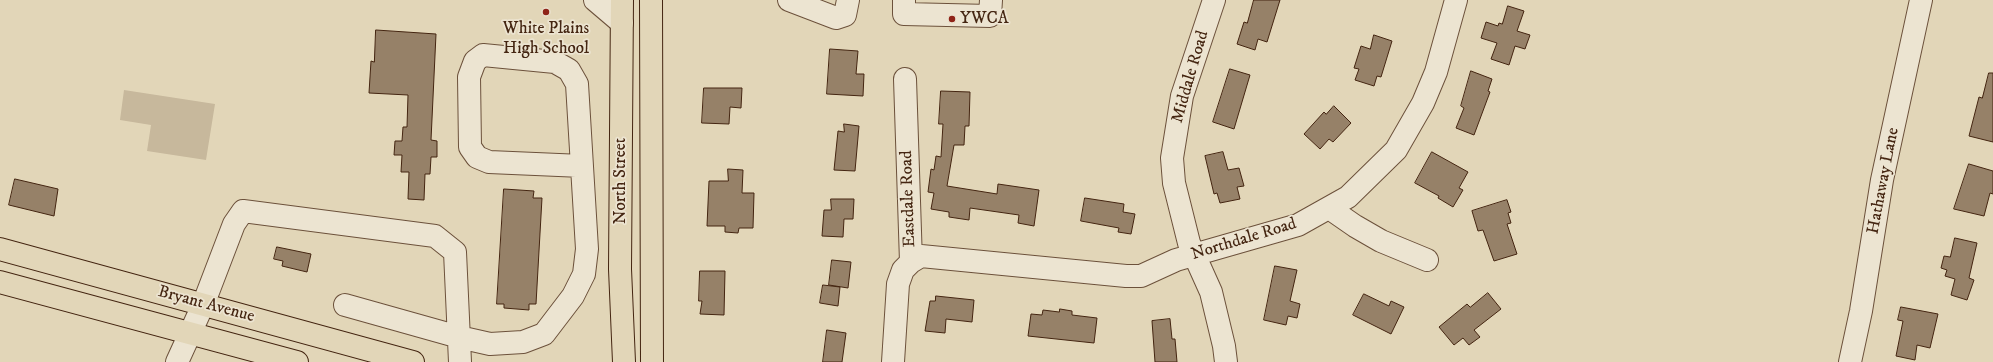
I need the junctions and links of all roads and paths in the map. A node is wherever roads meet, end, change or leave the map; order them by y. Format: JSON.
{"nodes":[{"id":1,"x":595,"y":0,"type":"edge"},
{"id":2,"x":622,"y":0,"type":"edge"},
{"id":3,"x":651,"y":0,"type":"edge"},
{"id":4,"x":789,"y":0,"type":"edge"},
{"id":5,"x":848,"y":0,"type":"edge"},
{"id":6,"x":904,"y":0,"type":"edge"},
{"id":7,"x":991,"y":0,"type":"edge"},
{"id":8,"x":1214,"y":0,"type":"edge"},
{"id":9,"x":1456,"y":0,"type":"edge"},
{"id":10,"x":1921,"y":0,"type":"edge"},
{"id":11,"x":622,"y":24,"type":"junction"},
{"id":12,"x":905,"y":80,"type":"dead end"},
{"id":13,"x":582,"y":166,"type":"junction"},
{"id":14,"x":1330,"y":208,"type":"junction"},
{"id":15,"x":0,"y":249,"type":"edge"},
{"id":16,"x":1194,"y":255,"type":"junction"},
{"id":17,"x":1427,"y":260,"type":"dead end"},
{"id":18,"x":911,"y":262,"type":"junction"},
{"id":19,"x":0,"y":282,"type":"edge"},
{"id":20,"x":203,"y":304,"type":"junction"},
{"id":21,"x":345,"y":305,"type":"dead end"},
{"id":22,"x":190,"y":333,"type":"junction"},
{"id":23,"x":459,"y":337,"type":"junction"},
{"id":24,"x":177,"y":362,"type":"edge"},
{"id":25,"x":297,"y":362,"type":"edge"},
{"id":26,"x":413,"y":362,"type":"edge"},
{"id":27,"x":460,"y":362,"type":"edge"},
{"id":28,"x":624,"y":362,"type":"edge"},
{"id":29,"x":652,"y":362,"type":"edge"},
{"id":30,"x":893,"y":362,"type":"edge"},
{"id":31,"x":1226,"y":362,"type":"edge"},
{"id":32,"x":1850,"y":362,"type":"edge"}],
"edges":[{"from":1,"to":11,"type":"street"},
{"from":2,"to":11,"type":"main road","name":"North Street"},
{"from":3,"to":29,"type":"main road","name":"North Street"},
{"from":4,"to":5,"type":"street"},
{"from":6,"to":7,"type":"street"},
{"from":8,"to":16,"type":"street","name":"Middale Road"},
{"from":9,"to":14,"type":"street","name":"Northdale Road"},
{"from":10,"to":32,"type":"street","name":"Hathaway Lane"},
{"from":11,"to":28,"type":"main road","name":"North Street"},
{"from":12,"to":18,"type":"street","name":"Eastdale Road"},
{"from":13,"to":13,"type":"street"},
{"from":13,"to":23,"type":"street"},
{"from":14,"to":16,"type":"street","name":"Northdale Road"},
{"from":14,"to":17,"type":"street"},
{"from":15,"to":20,"type":"main road","name":"Bryant Avenue"},
{"from":16,"to":18,"type":"street","name":"Northdale Road"},
{"from":16,"to":31,"type":"street","name":"Middale Road"},
{"from":18,"to":30,"type":"street","name":"Eastdale Road"},
{"from":19,"to":22,"type":"main road","name":"Bryant Avenue"},
{"from":20,"to":22,"type":"street"},
{"from":20,"to":23,"type":"street"},
{"from":20,"to":26,"type":"main road","name":"Bryant Avenue"},
{"from":21,"to":23,"type":"street"},
{"from":22,"to":24,"type":"street"},
{"from":22,"to":25,"type":"main road","name":"Bryant Avenue"},
{"from":23,"to":27,"type":"street"}]}
